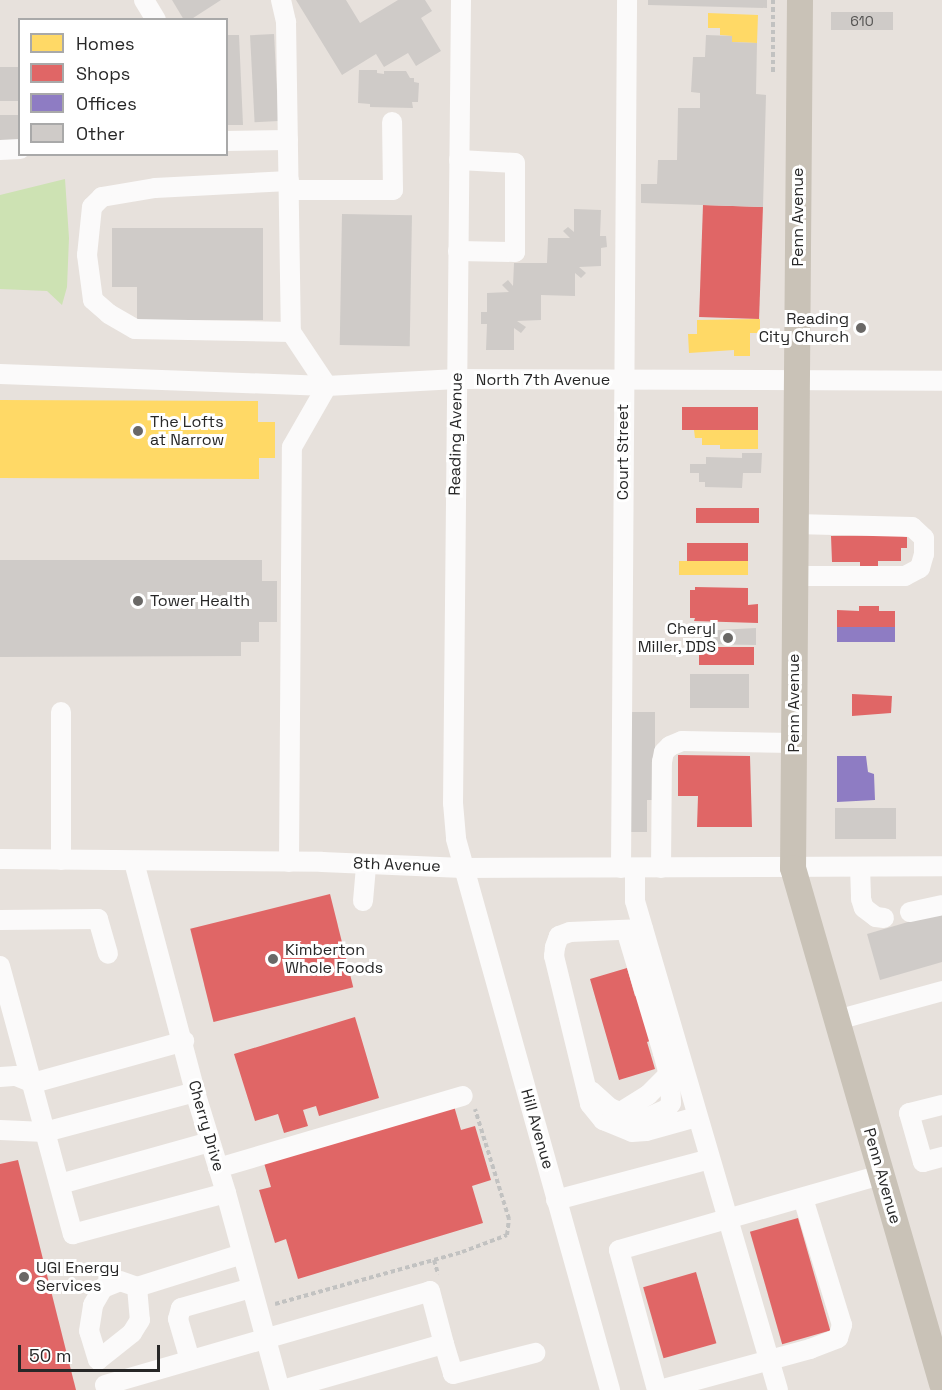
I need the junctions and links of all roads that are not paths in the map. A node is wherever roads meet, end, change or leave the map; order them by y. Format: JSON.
{"nodes":[{"id":1,"x":144,"y":0,"type":"edge"},
{"id":2,"x":281,"y":0,"type":"edge"},
{"id":3,"x":461,"y":0,"type":"edge"},
{"id":4,"x":627,"y":0,"type":"edge"},
{"id":5,"x":800,"y":0,"type":"edge"},
{"id":6,"x":155,"y":18,"type":"edge"},
{"id":7,"x":392,"y":122,"type":"dead end"},
{"id":8,"x":288,"y":140,"type":"junction"},
{"id":9,"x":228,"y":141,"type":"edge"},
{"id":10,"x":18,"y":149,"type":"edge"},
{"id":11,"x":0,"y":150,"type":"edge"},
{"id":12,"x":459,"y":160,"type":"junction"},
{"id":13,"x":289,"y":186,"type":"junction"},
{"id":14,"x":458,"y":251,"type":"junction"},
{"id":15,"x":291,"y":332,"type":"junction"},
{"id":16,"x":0,"y":374,"type":"edge"},
{"id":17,"x":457,"y":379,"type":"junction"},
{"id":18,"x":796,"y":379,"type":"junction"},
{"id":19,"x":624,"y":380,"type":"junction"},
{"id":20,"x":942,"y":381,"type":"edge"},
{"id":21,"x":327,"y":386,"type":"junction"},
{"id":22,"x":795,"y":524,"type":"junction"},
{"id":23,"x":795,"y":576,"type":"junction"},
{"id":24,"x":61,"y":712,"type":"dead end"},
{"id":25,"x":794,"y":743,"type":"junction"},
{"id":26,"x":0,"y":859,"type":"edge"},
{"id":27,"x":61,"y":860,"type":"junction"},
{"id":28,"x":134,"y":862,"type":"junction"},
{"id":29,"x":289,"y":862,"type":"junction"},
{"id":30,"x":366,"y":864,"type":"junction"},
{"id":31,"x":942,"y":866,"type":"edge"},
{"id":32,"x":860,"y":867,"type":"junction"},
{"id":33,"x":463,"y":868,"type":"junction"},
{"id":34,"x":628,"y":868,"type":"junction"},
{"id":35,"x":661,"y":868,"type":"junction"},
{"id":36,"x":793,"y":868,"type":"junction"},
{"id":37,"x":363,"y":901,"type":"dead end"},
{"id":38,"x":942,"y":905,"type":"edge"},
{"id":39,"x":910,"y":912,"type":"dead end"},
{"id":40,"x":884,"y":918,"type":"dead end"},
{"id":41,"x":0,"y":920,"type":"edge"},
{"id":42,"x":634,"y":929,"type":"junction"},
{"id":43,"x":108,"y":954,"type":"dead end"},
{"id":44,"x":0,"y":966,"type":"edge"},
{"id":45,"x":942,"y":991,"type":"edge"},
{"id":46,"x":837,"y":1020,"type":"junction"},
{"id":47,"x":183,"y":1041,"type":"junction"},
{"id":48,"x":0,"y":1077,"type":"edge"},
{"id":49,"x":584,"y":1081,"type":"junction"},
{"id":50,"x":33,"y":1083,"type":"junction"},
{"id":51,"x":195,"y":1092,"type":"junction"},
{"id":52,"x":463,"y":1096,"type":"road end"},
{"id":53,"x":942,"y":1105,"type":"edge"},
{"id":54,"x":697,"y":1117,"type":"junction"},
{"id":55,"x":0,"y":1130,"type":"edge"},
{"id":56,"x":45,"y":1132,"type":"junction"},
{"id":57,"x":209,"y":1142,"type":"junction"},
{"id":58,"x":942,"y":1157,"type":"edge"},
{"id":59,"x":710,"y":1159,"type":"junction"},
{"id":60,"x":218,"y":1168,"type":"junction"},
{"id":61,"x":881,"y":1175,"type":"junction"},
{"id":62,"x":60,"y":1184,"type":"junction"},
{"id":63,"x":226,"y":1193,"type":"junction"},
{"id":64,"x":804,"y":1198,"type":"junction"},
{"id":65,"x":556,"y":1200,"type":"junction"},
{"id":66,"x":727,"y":1220,"type":"junction"},
{"id":67,"x":242,"y":1254,"type":"junction"},
{"id":68,"x":137,"y":1287,"type":"junction"},
{"id":69,"x":251,"y":1288,"type":"junction"},
{"id":70,"x":266,"y":1339,"type":"junction"},
{"id":71,"x":444,"y":1344,"type":"junction"},
{"id":72,"x":535,"y":1353,"type":"dead end"},
{"id":73,"x":98,"y":1360,"type":"junction"},
{"id":74,"x":190,"y":1360,"type":"junction"},
{"id":75,"x":767,"y":1360,"type":"junction"},
{"id":76,"x":942,"y":1384,"type":"edge"},
{"id":77,"x":106,"y":1388,"type":"edge"},
{"id":78,"x":281,"y":1390,"type":"edge"},
{"id":79,"x":610,"y":1390,"type":"edge"},
{"id":80,"x":658,"y":1390,"type":"edge"},
{"id":81,"x":778,"y":1390,"type":"edge"}],
"edges":[{"from":1,"to":6,"type":"street"},
{"from":2,"to":8,"type":"street"},
{"from":3,"to":12,"type":"street","name":"Reading Avenue"},
{"from":4,"to":19,"type":"street","name":"Court Street"},
{"from":5,"to":18,"type":"main road","name":"Penn Avenue"},
{"from":7,"to":13,"type":"street"},
{"from":8,"to":9,"type":"street"},
{"from":8,"to":13,"type":"street"},
{"from":10,"to":11,"type":"street"},
{"from":12,"to":14,"type":"street","name":"Reading Avenue"},
{"from":12,"to":14,"type":"street"},
{"from":13,"to":15,"type":"street"},
{"from":13,"to":15,"type":"street"},
{"from":14,"to":17,"type":"street","name":"Reading Avenue"},
{"from":15,"to":21,"type":"street"},
{"from":16,"to":21,"type":"street","name":"North 7th Avenue"},
{"from":17,"to":19,"type":"street","name":"North 7th Avenue"},
{"from":17,"to":21,"type":"street","name":"North 7th Avenue"},
{"from":17,"to":33,"type":"street","name":"Reading Avenue"},
{"from":18,"to":19,"type":"street","name":"North 7th Avenue"},
{"from":18,"to":20,"type":"street","name":"North 7th Avenue"},
{"from":18,"to":22,"type":"main road","name":"Penn Avenue"},
{"from":19,"to":34,"type":"street","name":"Court Street"},
{"from":21,"to":29,"type":"street"},
{"from":22,"to":23,"type":"main road","name":"Penn Avenue"},
{"from":22,"to":23,"type":"street"},
{"from":23,"to":25,"type":"main road","name":"Penn Avenue"},
{"from":24,"to":27,"type":"street"},
{"from":25,"to":35,"type":"street"},
{"from":25,"to":36,"type":"main road","name":"Penn Avenue"},
{"from":26,"to":27,"type":"street","name":"8th Avenue"},
{"from":27,"to":28,"type":"street","name":"8th Avenue"},
{"from":28,"to":29,"type":"street","name":"8th Avenue"},
{"from":28,"to":47,"type":"street","name":"Cherry Drive"},
{"from":29,"to":30,"type":"street","name":"8th Avenue"},
{"from":30,"to":33,"type":"street","name":"8th Avenue"},
{"from":30,"to":37,"type":"street"},
{"from":31,"to":32,"type":"street","name":"8th Avenue"},
{"from":32,"to":36,"type":"street","name":"8th Avenue"},
{"from":32,"to":40,"type":"street"},
{"from":33,"to":34,"type":"street","name":"8th Avenue"},
{"from":33,"to":65,"type":"street","name":"Hill Avenue"},
{"from":34,"to":35,"type":"street","name":"8th Avenue"},
{"from":34,"to":42,"type":"street","name":"Court Street"},
{"from":35,"to":36,"type":"street","name":"8th Avenue"},
{"from":36,"to":46,"type":"main road","name":"Penn Avenue"},
{"from":38,"to":39,"type":"street"},
{"from":41,"to":43,"type":"street"},
{"from":42,"to":49,"type":"street"},
{"from":42,"to":49,"type":"street"},
{"from":42,"to":54,"type":"street"},
{"from":44,"to":50,"type":"street"},
{"from":45,"to":46,"type":"street"},
{"from":46,"to":61,"type":"main road","name":"Penn Avenue"},
{"from":47,"to":50,"type":"street"},
{"from":47,"to":51,"type":"street","name":"Cherry Drive"},
{"from":48,"to":50,"type":"street"},
{"from":49,"to":54,"type":"street"},
{"from":50,"to":56,"type":"street"},
{"from":51,"to":56,"type":"street"},
{"from":51,"to":57,"type":"street","name":"Cherry Drive"},
{"from":52,"to":60,"type":"street"},
{"from":53,"to":58,"type":"street"},
{"from":54,"to":59,"type":"street"},
{"from":55,"to":56,"type":"street"},
{"from":56,"to":62,"type":"street"},
{"from":57,"to":60,"type":"street","name":"Cherry Drive"},
{"from":57,"to":62,"type":"street"},
{"from":59,"to":65,"type":"street"},
{"from":59,"to":66,"type":"street"},
{"from":60,"to":63,"type":"street","name":"Cherry Drive"},
{"from":61,"to":64,"type":"street"},
{"from":61,"to":76,"type":"main road","name":"Penn Avenue"},
{"from":62,"to":63,"type":"street"},
{"from":63,"to":67,"type":"street","name":"Cherry Drive"},
{"from":64,"to":66,"type":"street"},
{"from":64,"to":75,"type":"street"},
{"from":65,"to":79,"type":"street","name":"Hill Avenue"},
{"from":66,"to":75,"type":"street"},
{"from":66,"to":80,"type":"street"},
{"from":67,"to":68,"type":"street"},
{"from":67,"to":69,"type":"street","name":"Cherry Drive"},
{"from":68,"to":73,"type":"street"},
{"from":68,"to":73,"type":"street"},
{"from":69,"to":70,"type":"street","name":"Cherry Drive"},
{"from":69,"to":74,"type":"street"},
{"from":70,"to":71,"type":"street"},
{"from":70,"to":74,"type":"street"},
{"from":70,"to":78,"type":"street","name":"Cherry Drive"},
{"from":71,"to":72,"type":"street"},
{"from":71,"to":78,"type":"street"},
{"from":73,"to":77,"type":"street"},
{"from":74,"to":77,"type":"street"},
{"from":75,"to":80,"type":"street"},
{"from":75,"to":81,"type":"street"}]}
